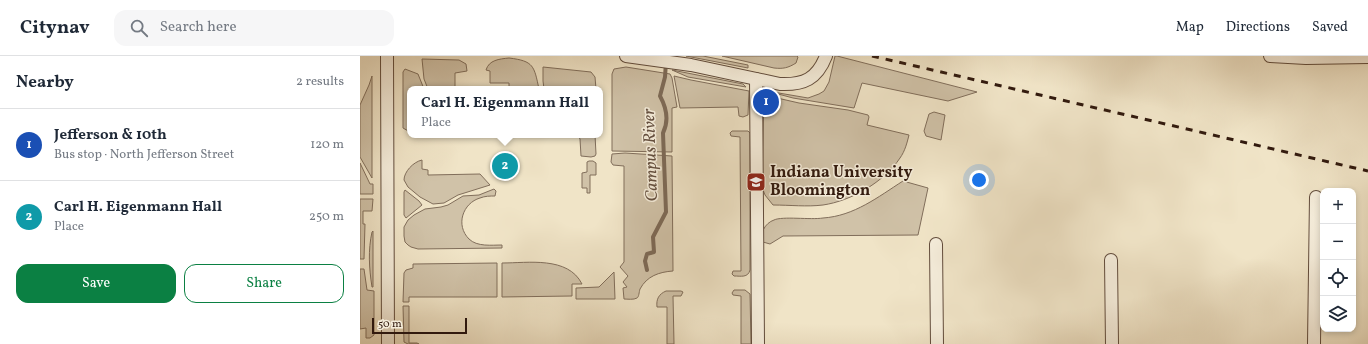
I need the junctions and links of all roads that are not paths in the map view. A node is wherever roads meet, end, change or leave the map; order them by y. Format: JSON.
{"nodes":[{"id":1,"x":387,"y":56,"type":"edge"},
{"id":2,"x":626,"y":56,"type":"edge"},
{"id":3,"x":826,"y":56,"type":"edge"},
{"id":4,"x":1270,"y":56,"type":"edge"},
{"id":5,"x":1368,"y":57,"type":"edge"},
{"id":6,"x":756,"y":79,"type":"junction"},
{"id":7,"x":1316,"y":197,"type":"dead end"},
{"id":8,"x":936,"y":244,"type":"dead end"},
{"id":9,"x":1111,"y":260,"type":"dead end"},
{"id":10,"x":388,"y":344,"type":"edge"},
{"id":11,"x":758,"y":344,"type":"edge"},
{"id":12,"x":937,"y":344,"type":"edge"},
{"id":13,"x":1112,"y":344,"type":"edge"},
{"id":14,"x":1314,"y":344,"type":"edge"}],
"edges":[{"from":1,"to":10,"type":"street"},
{"from":2,"to":6,"type":"street"},
{"from":3,"to":6,"type":"street"},
{"from":4,"to":5,"type":"street"},
{"from":6,"to":11,"type":"street"},
{"from":7,"to":14,"type":"street"},
{"from":8,"to":12,"type":"street"},
{"from":9,"to":13,"type":"street"}]}
